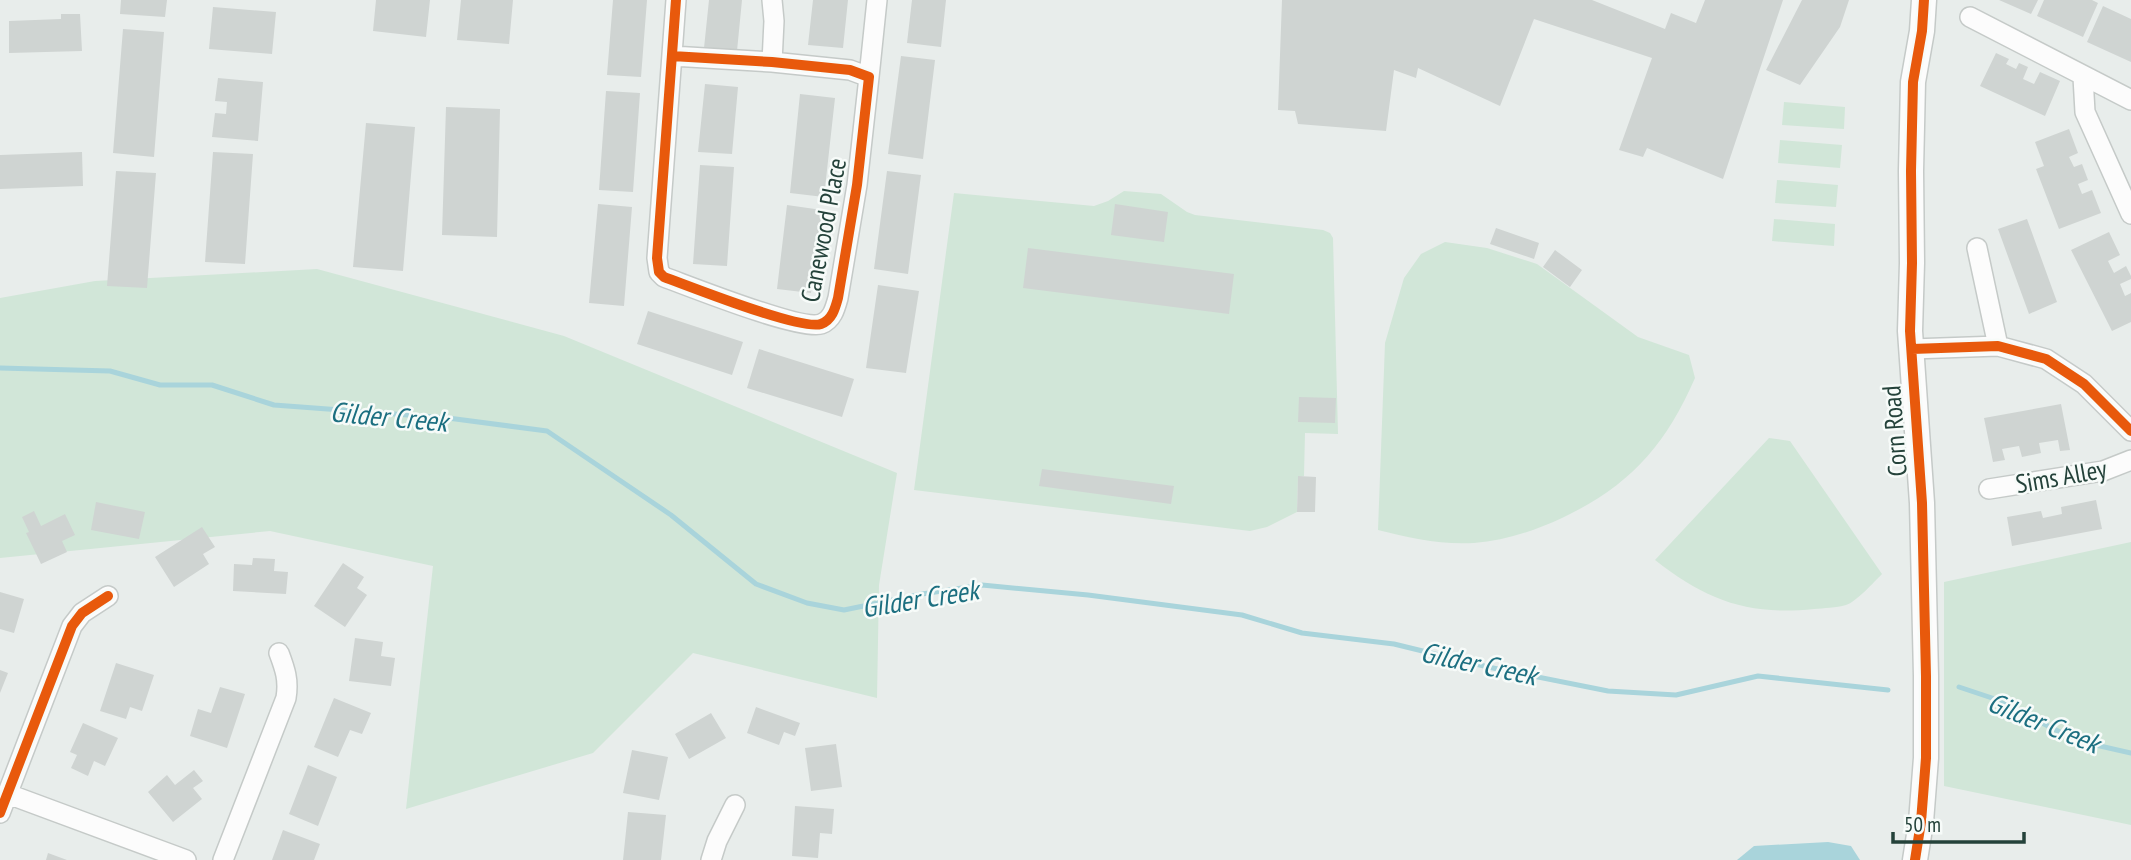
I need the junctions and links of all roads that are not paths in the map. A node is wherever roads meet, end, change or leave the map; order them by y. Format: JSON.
{"nodes":[{"id":1,"x":676,"y":0,"type":"edge"},
{"id":2,"x":772,"y":0,"type":"edge"},
{"id":3,"x":877,"y":0,"type":"edge"},
{"id":4,"x":1924,"y":0,"type":"edge"},
{"id":5,"x":1970,"y":17,"type":"dead end"},
{"id":6,"x":672,"y":56,"type":"junction"},
{"id":7,"x":772,"y":62,"type":"junction"},
{"id":8,"x":869,"y":77,"type":"junction"},
{"id":9,"x":2083,"y":77,"type":"junction"},
{"id":10,"x":2131,"y":100,"type":"edge"},
{"id":11,"x":2131,"y":214,"type":"edge"},
{"id":12,"x":1977,"y":248,"type":"dead end"},
{"id":13,"x":1998,"y":346,"type":"junction"},
{"id":14,"x":1912,"y":349,"type":"junction"},
{"id":15,"x":2131,"y":431,"type":"edge"},
{"id":16,"x":2131,"y":460,"type":"edge"},
{"id":17,"x":1989,"y":489,"type":"dead end"},
{"id":18,"x":108,"y":596,"type":"dead end"},
{"id":19,"x":279,"y":653,"type":"dead end"},
{"id":20,"x":8,"y":793,"type":"junction"},
{"id":21,"x":735,"y":805,"type":"dead end"},
{"id":22,"x":0,"y":813,"type":"edge"},
{"id":23,"x":186,"y":860,"type":"edge"},
{"id":24,"x":223,"y":860,"type":"edge"},
{"id":25,"x":711,"y":860,"type":"edge"},
{"id":26,"x":1914,"y":860,"type":"edge"}],
"edges":[{"from":1,"to":6,"type":"street","name":"Canewood Place"},
{"from":2,"to":7,"type":"street"},
{"from":3,"to":8,"type":"street","name":"Canewood Place"},
{"from":4,"to":14,"type":"street","name":"Corn Road"},
{"from":5,"to":9,"type":"street"},
{"from":6,"to":7,"type":"street"},
{"from":6,"to":8,"type":"street","name":"Canewood Place"},
{"from":7,"to":8,"type":"street"},
{"from":9,"to":10,"type":"street"},
{"from":9,"to":11,"type":"street"},
{"from":12,"to":13,"type":"street"},
{"from":13,"to":14,"type":"street"},
{"from":13,"to":15,"type":"street"},
{"from":14,"to":26,"type":"street","name":"Corn Road"},
{"from":16,"to":17,"type":"street","name":"Sims Alley"},
{"from":18,"to":20,"type":"street"},
{"from":19,"to":24,"type":"street"},
{"from":20,"to":22,"type":"street"},
{"from":20,"to":23,"type":"street"},
{"from":21,"to":25,"type":"street"}]}
